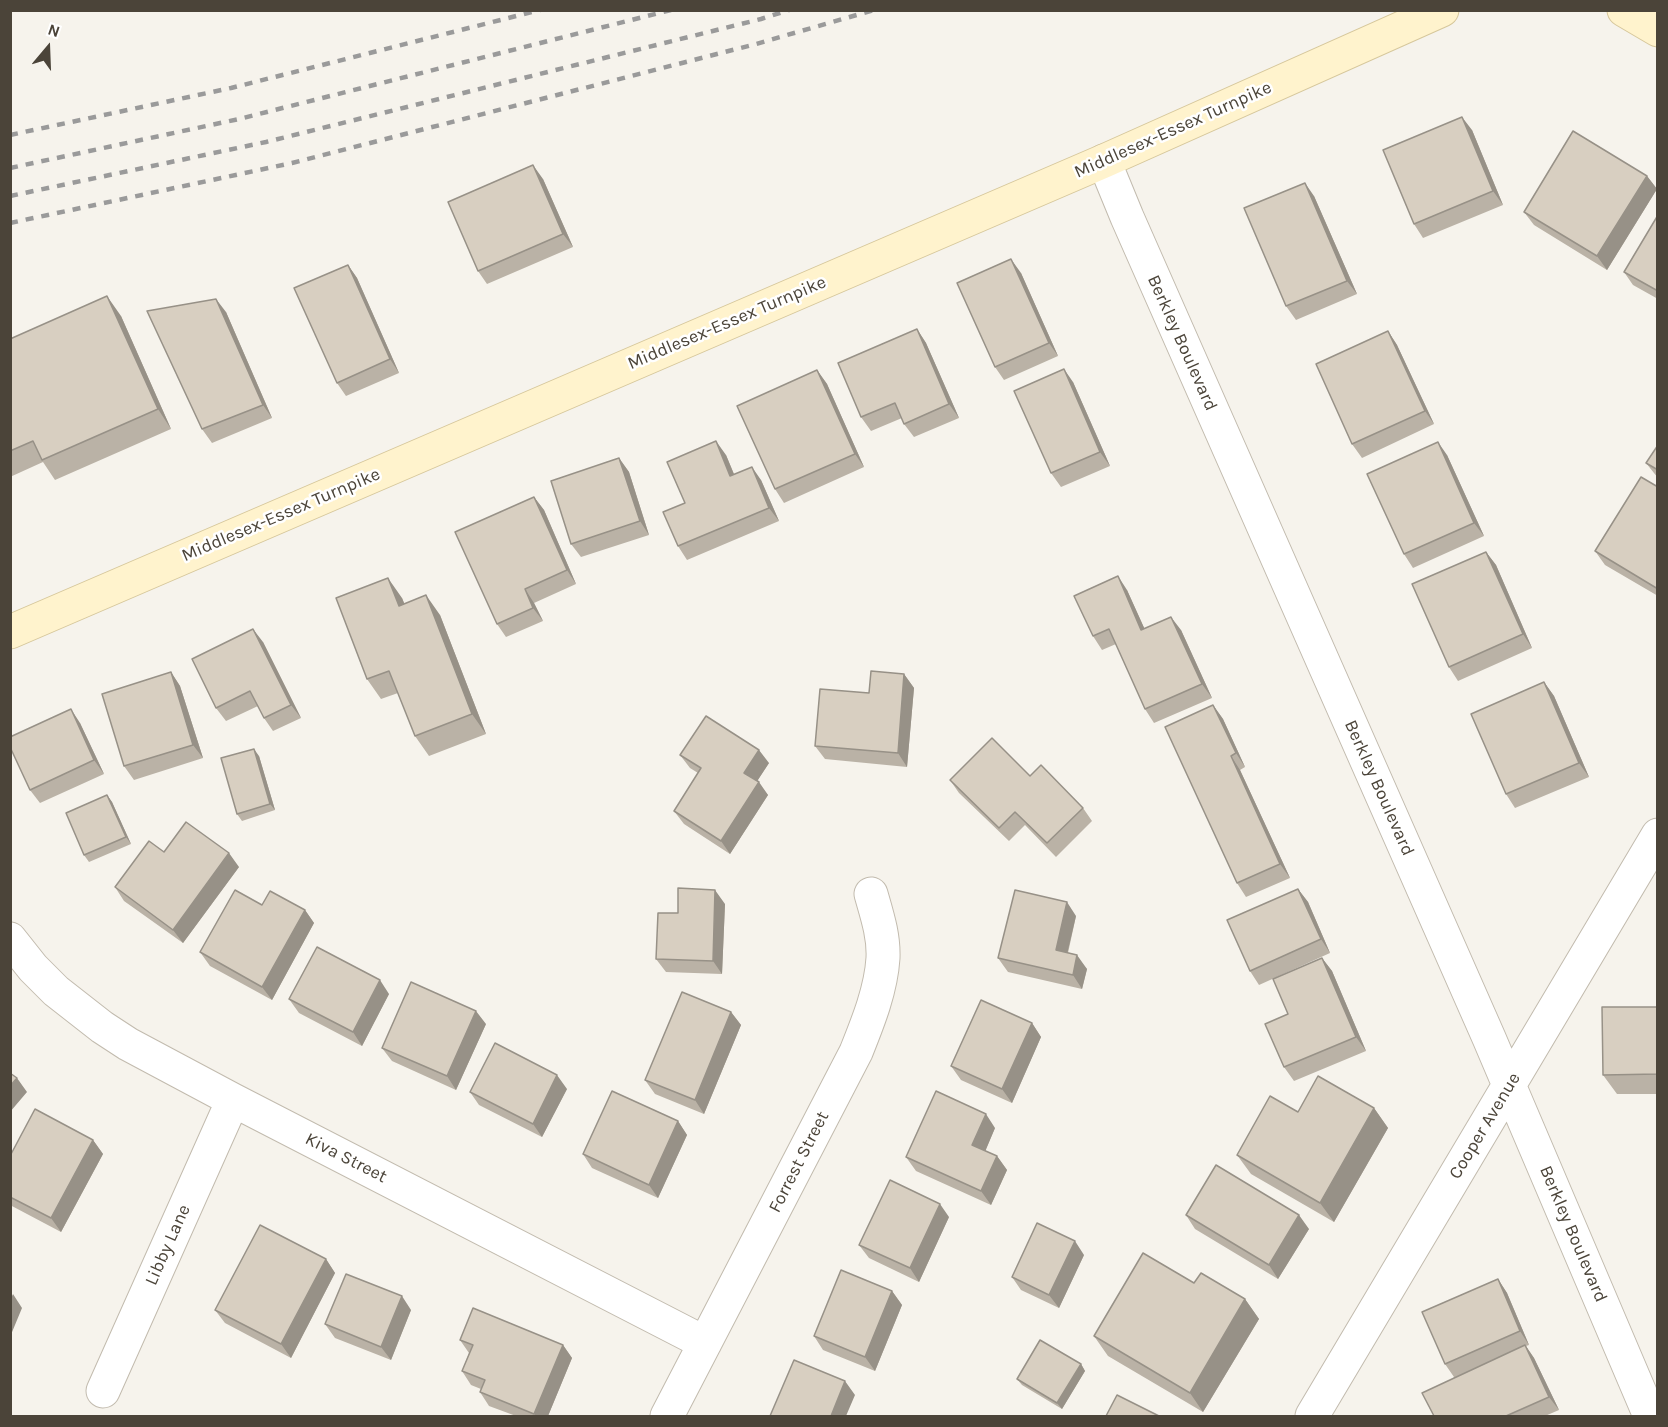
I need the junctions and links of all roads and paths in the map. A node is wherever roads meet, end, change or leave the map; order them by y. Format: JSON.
{"nodes":[{"id":1,"x":1442,"y":10,"type":"edge"},
{"id":2,"x":1624,"y":10,"type":"edge"},
{"id":3,"x":1658,"y":30,"type":"edge"},
{"id":4,"x":1104,"y":161,"type":"junction"},
{"id":5,"x":10,"y":632,"type":"edge"},
{"id":6,"x":1658,"y":835,"type":"edge"},
{"id":7,"x":871,"y":894,"type":"dead end"},
{"id":8,"x":10,"y":939,"type":"edge"},
{"id":9,"x":1509,"y":1085,"type":"junction"},
{"id":10,"x":233,"y":1100,"type":"junction"},
{"id":11,"x":705,"y":1343,"type":"junction"},
{"id":12,"x":103,"y":1391,"type":"dead end"},
{"id":13,"x":667,"y":1416,"type":"edge"},
{"id":14,"x":1312,"y":1416,"type":"edge"},
{"id":15,"x":1650,"y":1416,"type":"edge"}],
"edges":[{"from":1,"to":4,"type":"street","name":"Middlesex-Essex Turnpike"},
{"from":2,"to":3,"type":"street"},
{"from":4,"to":5,"type":"street","name":"Middlesex-Essex Turnpike"},
{"from":4,"to":9,"type":"street","name":"Berkley Boulevard"},
{"from":6,"to":9,"type":"street","name":"Cooper Avenue"},
{"from":7,"to":11,"type":"street","name":"Forrest Street"},
{"from":8,"to":10,"type":"street","name":"Kiva Street"},
{"from":9,"to":14,"type":"street","name":"Cooper Avenue"},
{"from":9,"to":15,"type":"street","name":"Berkley Boulevard"},
{"from":10,"to":11,"type":"street","name":"Kiva Street"},
{"from":10,"to":12,"type":"street","name":"Libby Lane"},
{"from":11,"to":13,"type":"street","name":"Forrest Street"}]}
